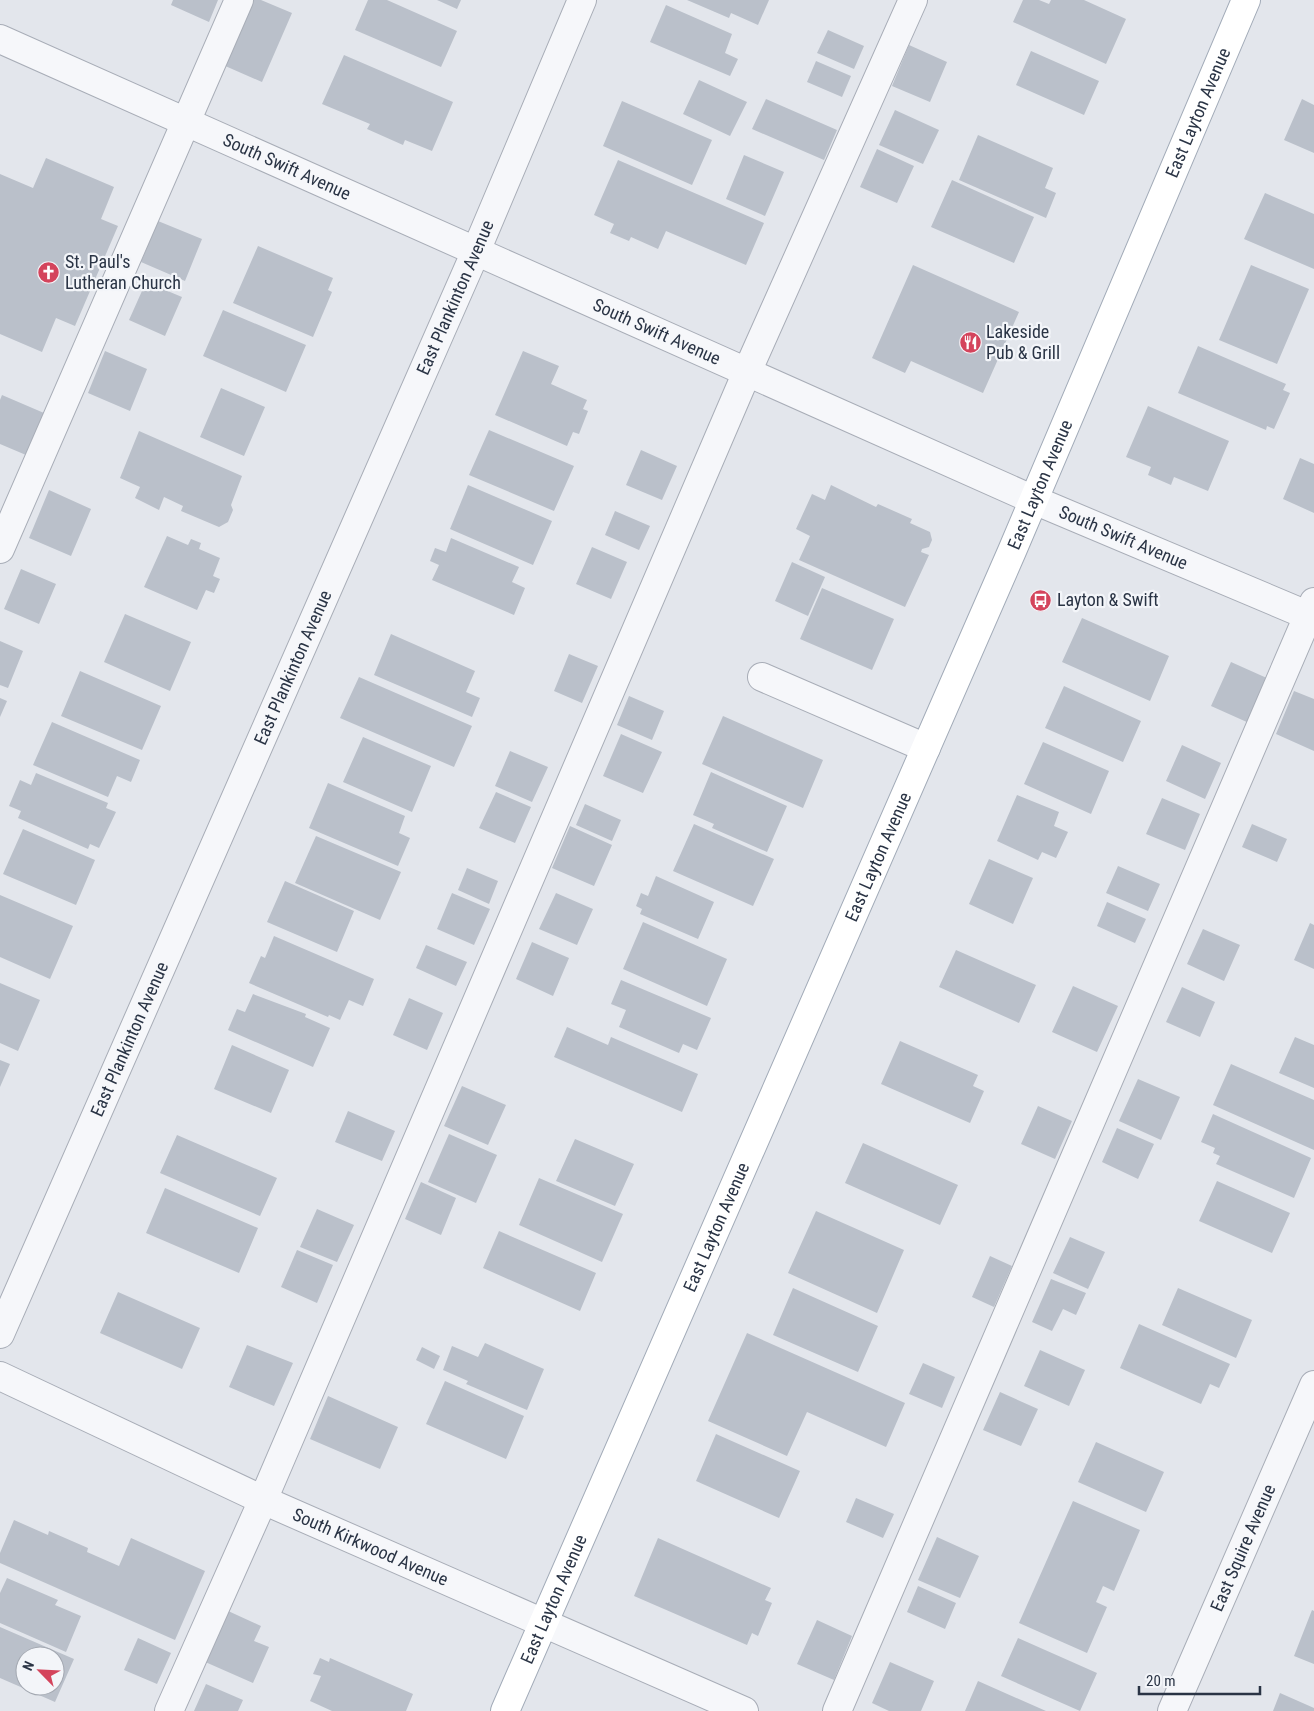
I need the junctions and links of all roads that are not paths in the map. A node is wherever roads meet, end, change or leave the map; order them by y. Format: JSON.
{"nodes":[{"id":1,"x":239,"y":0,"type":"edge"},
{"id":2,"x":582,"y":0,"type":"edge"},
{"id":3,"x":913,"y":0,"type":"edge"},
{"id":4,"x":1246,"y":0,"type":"edge"},
{"id":5,"x":0,"y":39,"type":"edge"},
{"id":6,"x":186,"y":122,"type":"junction"},
{"id":7,"x":476,"y":251,"type":"junction"},
{"id":8,"x":747,"y":372,"type":"junction"},
{"id":9,"x":1034,"y":500,"type":"junction"},
{"id":10,"x":0,"y":549,"type":"edge"},
{"id":11,"x":1312,"y":612,"type":"edge"},
{"id":12,"x":762,"y":677,"type":"dead end"},
{"id":13,"x":926,"y":748,"type":"junction"},
{"id":14,"x":0,"y":1334,"type":"edge"},
{"id":15,"x":0,"y":1376,"type":"edge"},
{"id":16,"x":1314,"y":1385,"type":"edge"},
{"id":17,"x":263,"y":1500,"type":"junction"},
{"id":18,"x":544,"y":1625,"type":"junction"},
{"id":19,"x":169,"y":1711,"type":"edge"},
{"id":20,"x":505,"y":1711,"type":"edge"},
{"id":21,"x":744,"y":1711,"type":"edge"},
{"id":22,"x":837,"y":1711,"type":"edge"},
{"id":23,"x":1172,"y":1711,"type":"edge"}],
"edges":[{"from":1,"to":6,"type":"street"},
{"from":2,"to":7,"type":"street","name":"East Plankinton Avenue"},
{"from":3,"to":8,"type":"street"},
{"from":4,"to":9,"type":"main road","name":"East Layton Avenue"},
{"from":5,"to":6,"type":"street","name":"South Swift Avenue"},
{"from":6,"to":7,"type":"street","name":"South Swift Avenue"},
{"from":6,"to":10,"type":"street"},
{"from":7,"to":8,"type":"street","name":"South Swift Avenue"},
{"from":7,"to":14,"type":"street","name":"East Plankinton Avenue"},
{"from":8,"to":9,"type":"street","name":"South Swift Avenue"},
{"from":8,"to":17,"type":"street"},
{"from":9,"to":11,"type":"street","name":"South Swift Avenue"},
{"from":9,"to":13,"type":"main road","name":"East Layton Avenue"},
{"from":11,"to":22,"type":"street"},
{"from":12,"to":13,"type":"street"},
{"from":13,"to":18,"type":"main road","name":"East Layton Avenue"},
{"from":15,"to":17,"type":"street","name":"South Kirkwood Avenue"},
{"from":16,"to":23,"type":"street","name":"East Squire Avenue"},
{"from":17,"to":18,"type":"street","name":"South Kirkwood Avenue"},
{"from":17,"to":19,"type":"street"},
{"from":18,"to":20,"type":"main road","name":"East Layton Avenue"},
{"from":18,"to":21,"type":"street","name":"South Kirkwood Avenue"}]}
